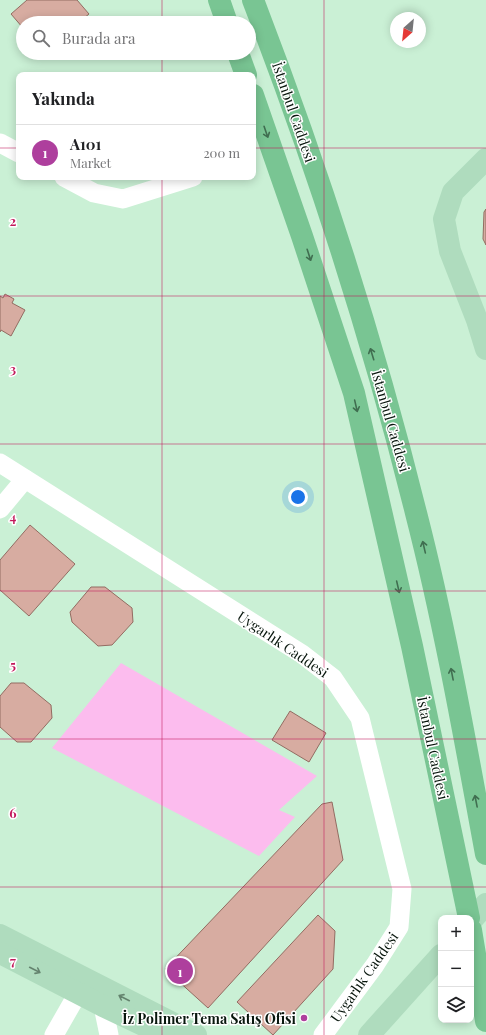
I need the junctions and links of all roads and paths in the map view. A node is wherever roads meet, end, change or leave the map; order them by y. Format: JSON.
{"nodes":[{"id":1,"x":219,"y":0,"type":"edge"},
{"id":2,"x":253,"y":0,"type":"edge"},
{"id":3,"x":225,"y":16,"type":"edge"},
{"id":4,"x":241,"y":60,"type":"edge"},
{"id":5,"x":245,"y":72,"type":"edge"},
{"id":6,"x":256,"y":105,"type":"edge"},
{"id":7,"x":0,"y":143,"type":"edge"},
{"id":8,"x":16,"y":151,"type":"edge"},
{"id":9,"x":486,"y":159,"type":"edge"},
{"id":10,"x":70,"y":180,"type":"edge"},
{"id":11,"x":183,"y":180,"type":"edge"},
{"id":12,"x":486,"y":349,"type":"edge"},
{"id":13,"x":0,"y":463,"type":"edge"},
{"id":14,"x":24,"y":479,"type":"junction"},
{"id":15,"x":0,"y":509,"type":"edge"},
{"id":16,"x":486,"y":854,"type":"edge"},
{"id":17,"x":486,"y":904,"type":"edge"},
{"id":18,"x":468,"y":915,"type":"edge"},
{"id":19,"x":474,"y":918,"type":"edge"},
{"id":20,"x":0,"y":935,"type":"edge"},
{"id":21,"x":474,"y":948,"type":"edge"},
{"id":22,"x":0,"y":952,"type":"edge"},
{"id":23,"x":438,"y":958,"type":"edge"},
{"id":24,"x":78,"y":993,"type":"junction"},
{"id":25,"x":103,"y":1006,"type":"junction"},
{"id":26,"x":486,"y":1021,"type":"edge"},
{"id":27,"x":54,"y":1035,"type":"edge"},
{"id":28,"x":109,"y":1035,"type":"edge"},
{"id":29,"x":164,"y":1035,"type":"edge"},
{"id":30,"x":196,"y":1035,"type":"edge"},
{"id":31,"x":323,"y":1035,"type":"edge"},
{"id":32,"x":369,"y":1035,"type":"edge"}],
"edges":[{"from":1,"to":3,"type":"highway"},
{"from":16,"to":2,"type":"highway","name":"İstanbul Caddesi","one_way":true},
{"from":4,"to":5,"type":"highway"},
{"from":6,"to":18,"type":"highway","name":"İstanbul Caddesi","one_way":true},
{"from":7,"to":8,"type":"street"},
{"from":9,"to":12,"type":"main road"},
{"from":10,"to":11,"type":"street"},
{"from":13,"to":14,"type":"street","name":"Uygarlık Caddesi"},
{"from":14,"to":15,"type":"street"},
{"from":14,"to":31,"type":"street","name":"Uygarlık Caddesi"},
{"from":17,"to":19,"type":"main road"},
{"from":30,"to":20,"type":"main road","one_way":true},
{"from":21,"to":26,"type":"highway"},
{"from":22,"to":24,"type":"main road","one_way":true},
{"from":23,"to":32,"type":"main road"},
{"from":24,"to":25,"type":"main road"},
{"from":24,"to":27,"type":"street"},
{"from":25,"to":28,"type":"street"},
{"from":25,"to":29,"type":"main road"}]}
